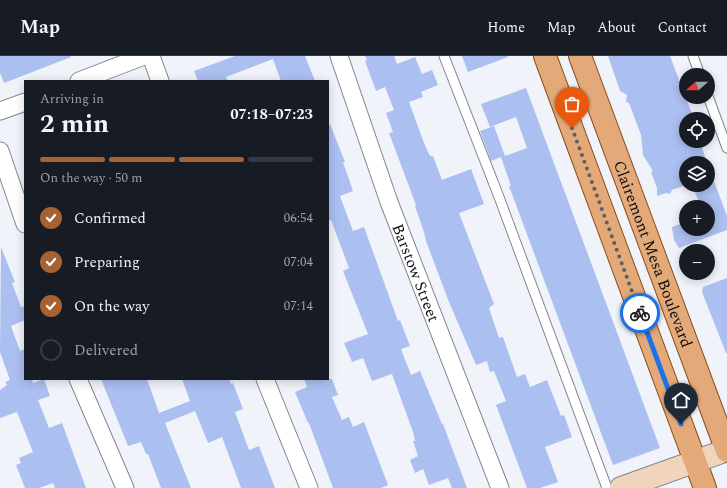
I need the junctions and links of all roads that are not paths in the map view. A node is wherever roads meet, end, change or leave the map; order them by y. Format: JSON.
{"nodes":[{"id":1,"x":144,"y":56,"type":"edge"},
{"id":2,"x":151,"y":56,"type":"edge"},
{"id":3,"x":339,"y":56,"type":"edge"},
{"id":4,"x":444,"y":56,"type":"edge"},
{"id":5,"x":545,"y":56,"type":"edge"},
{"id":6,"x":580,"y":56,"type":"edge"},
{"id":7,"x":693,"y":56,"type":"edge"},
{"id":8,"x":697,"y":68,"type":"edge"},
{"id":9,"x":82,"y":80,"type":"edge"},
{"id":10,"x":160,"y":80,"type":"edge"},
{"id":11,"x":24,"y":102,"type":"edge"},
{"id":12,"x":711,"y":104,"type":"edge"},
{"id":13,"x":0,"y":111,"type":"edge"},
{"id":14,"x":727,"y":148,"type":"edge"},
{"id":15,"x":0,"y":151,"type":"edge"},
{"id":16,"x":24,"y":221,"type":"edge"},
{"id":17,"x":78,"y":380,"type":"edge"},
{"id":18,"x":265,"y":380,"type":"edge"},
{"id":19,"x":727,"y":450,"type":"edge"},
{"id":20,"x":695,"y":462,"type":"junction"},
{"id":21,"x":125,"y":488,"type":"edge"},
{"id":22,"x":309,"y":488,"type":"edge"},
{"id":23,"x":500,"y":488,"type":"edge"},
{"id":24,"x":606,"y":488,"type":"edge"},
{"id":25,"x":620,"y":488,"type":"edge"},
{"id":26,"x":705,"y":488,"type":"edge"}],
"edges":[{"from":1,"to":9,"type":"street"},
{"from":2,"to":10,"type":"street"},
{"from":3,"to":23,"type":"street","name":"Barstow Street"},
{"from":4,"to":24,"type":"lane"},
{"from":5,"to":20,"type":"main road","name":"Clairemont Mesa Boulevard"},
{"from":6,"to":19,"type":"main road","name":"Clairemont Mesa Boulevard"},
{"from":7,"to":8,"type":"lane"},
{"from":11,"to":13,"type":"street"},
{"from":12,"to":14,"type":"lane"},
{"from":15,"to":16,"type":"street"},
{"from":17,"to":21,"type":"street"},
{"from":18,"to":22,"type":"street"},
{"from":19,"to":20,"type":"street"},
{"from":20,"to":25,"type":"street"},
{"from":20,"to":26,"type":"main road","name":"Clairemont Mesa Boulevard"}]}
